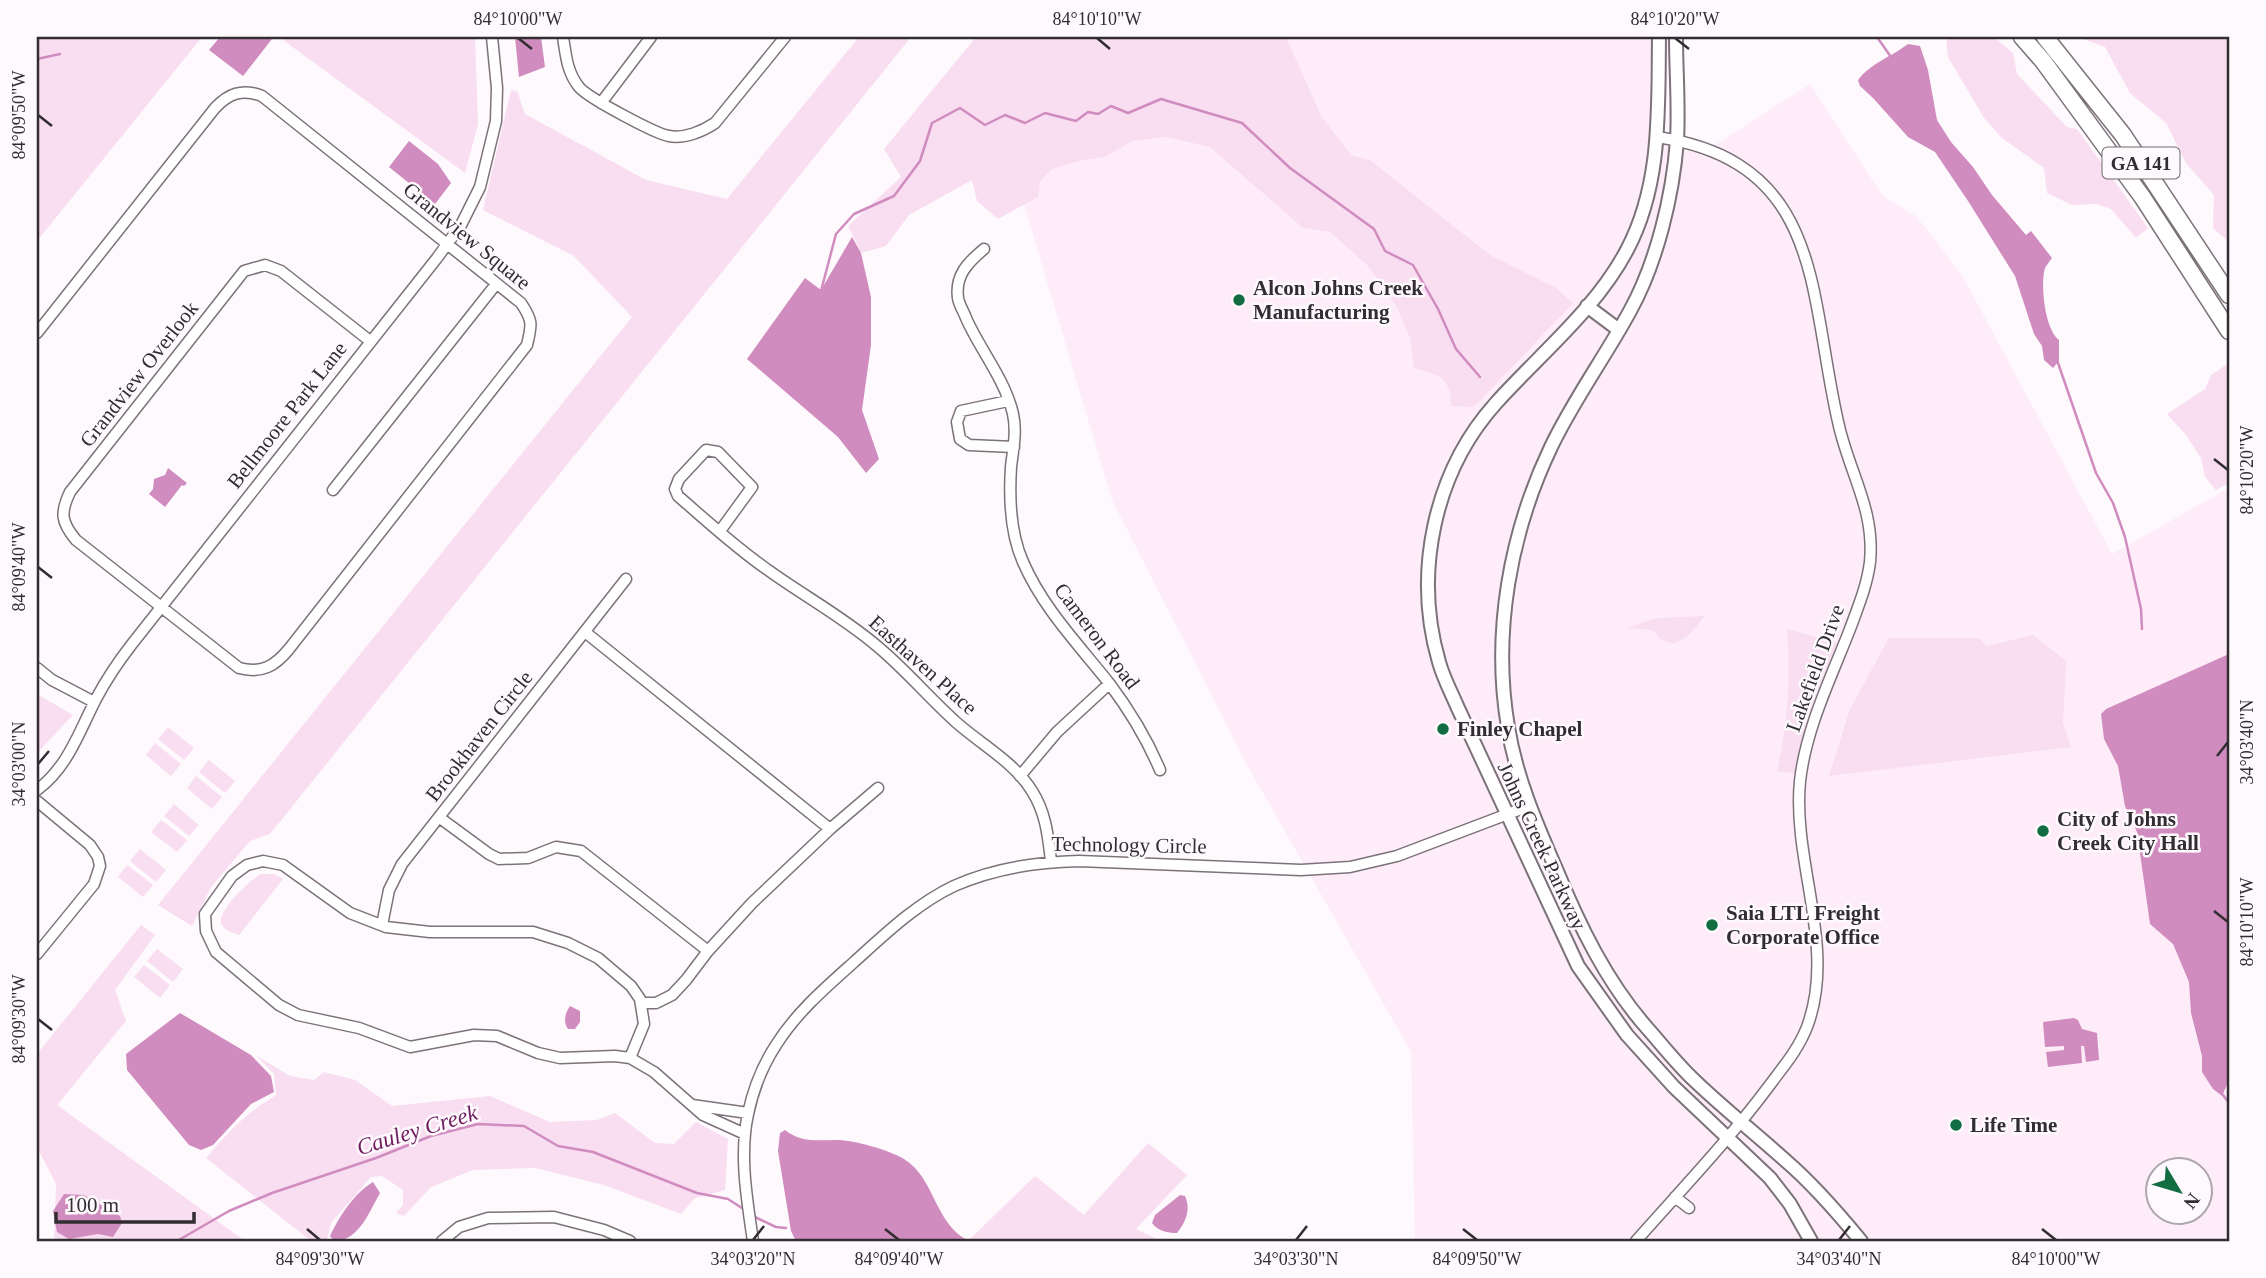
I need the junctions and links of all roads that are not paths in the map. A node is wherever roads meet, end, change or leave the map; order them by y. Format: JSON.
{"nodes":[{"id":1,"x":492,"y":37,"type":"edge"},
{"id":2,"x":563,"y":37,"type":"edge"},
{"id":3,"x":651,"y":37,"type":"edge"},
{"id":4,"x":785,"y":37,"type":"edge"},
{"id":5,"x":1659,"y":37,"type":"edge"},
{"id":6,"x":1676,"y":37,"type":"edge"},
{"id":7,"x":2022,"y":37,"type":"edge"},
{"id":8,"x":2045,"y":37,"type":"edge"},
{"id":9,"x":601,"y":103,"type":"junction"},
{"id":10,"x":1657,"y":136,"type":"junction"},
{"id":11,"x":1677,"y":139,"type":"junction"},
{"id":12,"x":447,"y":244,"type":"junction"},
{"id":13,"x":984,"y":249,"type":"dead end"},
{"id":14,"x":493,"y":288,"type":"dead end"},
{"id":15,"x":2229,"y":295,"type":"edge"},
{"id":16,"x":1587,"y":306,"type":"junction"},
{"id":17,"x":1619,"y":330,"type":"junction"},
{"id":18,"x":2229,"y":331,"type":"edge"},
{"id":19,"x":37,"y":333,"type":"edge"},
{"id":20,"x":370,"y":341,"type":"junction"},
{"id":21,"x":1008,"y":401,"type":"junction"},
{"id":22,"x":1014,"y":447,"type":"junction"},
{"id":23,"x":333,"y":490,"type":"dead end"},
{"id":24,"x":720,"y":531,"type":"junction"},
{"id":25,"x":626,"y":579,"type":"dead end"},
{"id":26,"x":162,"y":607,"type":"junction"},
{"id":27,"x":585,"y":632,"type":"junction"},
{"id":28,"x":37,"y":668,"type":"edge"},
{"id":29,"x":1109,"y":684,"type":"junction"},
{"id":30,"x":94,"y":702,"type":"junction"},
{"id":31,"x":1160,"y":770,"type":"dead end"},
{"id":32,"x":1020,"y":776,"type":"junction"},
{"id":33,"x":878,"y":788,"type":"dead end"},
{"id":34,"x":37,"y":790,"type":"edge"},
{"id":35,"x":37,"y":801,"type":"edge"},
{"id":36,"x":1529,"y":806,"type":"junction"},
{"id":37,"x":1505,"y":813,"type":"junction"},
{"id":38,"x":440,"y":818,"type":"junction"},
{"id":39,"x":830,"y":829,"type":"junction"},
{"id":40,"x":1051,"y":862,"type":"junction"},
{"id":41,"x":382,"y":925,"type":"junction"},
{"id":42,"x":708,"y":951,"type":"junction"},
{"id":43,"x":37,"y":954,"type":"edge"},
{"id":44,"x":641,"y":1003,"type":"junction"},
{"id":45,"x":630,"y":1058,"type":"junction"},
{"id":46,"x":692,"y":1105,"type":"junction"},
{"id":47,"x":716,"y":1109,"type":"junction"},
{"id":48,"x":748,"y":1113,"type":"junction"},
{"id":49,"x":713,"y":1120,"type":"junction"},
{"id":50,"x":1741,"y":1122,"type":"junction"},
{"id":51,"x":745,"y":1134,"type":"junction"},
{"id":52,"x":1728,"y":1137,"type":"junction"},
{"id":53,"x":1675,"y":1197,"type":"junction"},
{"id":54,"x":1689,"y":1208,"type":"dead end"},
{"id":55,"x":604,"y":1230,"type":"junction"},
{"id":56,"x":442,"y":1241,"type":"edge"},
{"id":57,"x":602,"y":1241,"type":"edge"},
{"id":58,"x":630,"y":1241,"type":"edge"},
{"id":59,"x":754,"y":1241,"type":"edge"},
{"id":60,"x":1636,"y":1241,"type":"edge"},
{"id":61,"x":1811,"y":1241,"type":"edge"},
{"id":62,"x":1861,"y":1241,"type":"edge"}],
"edges":[{"from":1,"to":12,"type":"street","name":"Bellmoore Park Lane"},
{"from":2,"to":9,"type":"street"},
{"from":3,"to":9,"type":"street"},
{"from":4,"to":9,"type":"street"},
{"from":5,"to":10,"type":"street","name":"Johns Creek Parkway"},
{"from":6,"to":11,"type":"street","name":"Johns Creek Parkway"},
{"from":7,"to":18,"type":"highway","number":"GA 141"},
{"from":8,"to":15,"type":"highway","number":"GA 141"},
{"from":10,"to":11,"type":"street","name":"Lakefield Drive"},
{"from":10,"to":16,"type":"street","name":"Johns Creek Parkway"},
{"from":11,"to":17,"type":"street","name":"Johns Creek Parkway"},
{"from":11,"to":50,"type":"street","name":"Lakefield Drive"},
{"from":12,"to":19,"type":"street","name":"Grandview Square"},
{"from":12,"to":20,"type":"street","name":"Bellmoore Park Lane"},
{"from":12,"to":26,"type":"street","name":"Grandview Square"},
{"from":13,"to":21,"type":"street","name":"Cameron Road"},
{"from":14,"to":23,"type":"street"},
{"from":16,"to":17,"type":"street"},
{"from":16,"to":37,"type":"street","name":"Johns Creek Parkway"},
{"from":17,"to":36,"type":"street","name":"Johns Creek Parkway"},
{"from":20,"to":26,"type":"street","name":"Bellmoore Park Lane"},
{"from":20,"to":26,"type":"street","name":"Grandview Overlook"},
{"from":21,"to":22,"type":"street","name":"Cameron Road"},
{"from":21,"to":22,"type":"street"},
{"from":22,"to":29,"type":"street","name":"Cameron Road"},
{"from":24,"to":24,"type":"street","name":"Easthaven Place"},
{"from":24,"to":32,"type":"street","name":"Easthaven Place"},
{"from":25,"to":27,"type":"street","name":"Brookhaven Circle"},
{"from":26,"to":30,"type":"street","name":"Bellmoore Park Lane"},
{"from":27,"to":38,"type":"street","name":"Brookhaven Circle"},
{"from":27,"to":39,"type":"street"},
{"from":28,"to":30,"type":"street"},
{"from":29,"to":31,"type":"street","name":"Cameron Road"},
{"from":29,"to":32,"type":"street"},
{"from":30,"to":34,"type":"street","name":"Bellmoore Park Lane"},
{"from":32,"to":40,"type":"street","name":"Easthaven Place"},
{"from":33,"to":39,"type":"street"},
{"from":35,"to":43,"type":"street"},
{"from":36,"to":37,"type":"street","name":"Technology Circle"},
{"from":36,"to":50,"type":"street","name":"Johns Creek Parkway"},
{"from":37,"to":40,"type":"street","name":"Technology Circle"},
{"from":37,"to":52,"type":"street","name":"Johns Creek Parkway"},
{"from":38,"to":41,"type":"street","name":"Brookhaven Circle"},
{"from":38,"to":42,"type":"street"},
{"from":39,"to":42,"type":"street"},
{"from":40,"to":48,"type":"street","name":"Technology Circle"},
{"from":41,"to":44,"type":"street"},
{"from":41,"to":45,"type":"street"},
{"from":42,"to":44,"type":"street"},
{"from":44,"to":45,"type":"street"},
{"from":45,"to":46,"type":"street"},
{"from":46,"to":47,"type":"street"},
{"from":46,"to":49,"type":"street"},
{"from":47,"to":48,"type":"street"},
{"from":47,"to":49,"type":"street"},
{"from":48,"to":51,"type":"street","name":"Technology Circle"},
{"from":49,"to":51,"type":"street"},
{"from":50,"to":52,"type":"street","name":"Lakefield Drive"},
{"from":50,"to":62,"type":"street","name":"Johns Creek Parkway"},
{"from":51,"to":59,"type":"street","name":"Technology Circle"},
{"from":52,"to":53,"type":"street","name":"Lakefield Drive"},
{"from":52,"to":61,"type":"street","name":"Johns Creek Parkway"},
{"from":53,"to":54,"type":"street"},
{"from":53,"to":60,"type":"street","name":"Lakefield Drive"},
{"from":55,"to":56,"type":"street"},
{"from":55,"to":57,"type":"street"},
{"from":55,"to":58,"type":"street"}]}
